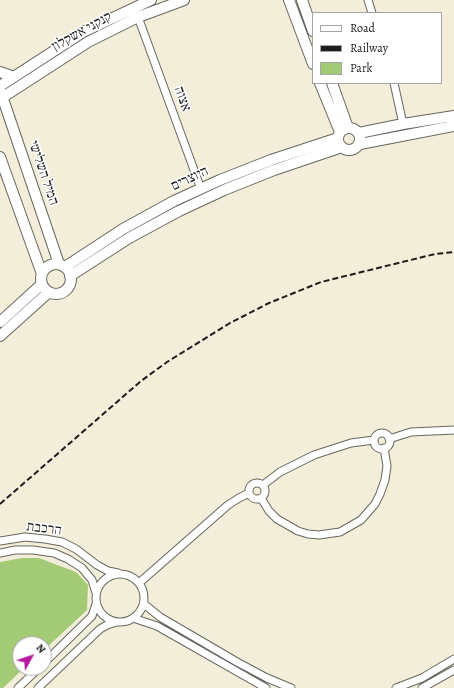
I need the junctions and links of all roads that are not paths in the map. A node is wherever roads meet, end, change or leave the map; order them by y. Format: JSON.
{"nodes":[{"id":1,"x":151,"y":0,"type":"edge"},
{"id":2,"x":184,"y":0,"type":"edge"},
{"id":3,"x":289,"y":0,"type":"edge"},
{"id":4,"x":302,"y":0,"type":"edge"},
{"id":5,"x":368,"y":0,"type":"edge"},
{"id":6,"x":133,"y":4,"type":"edge"},
{"id":7,"x":372,"y":12,"type":"edge"},
{"id":8,"x":138,"y":18,"type":"junction"},
{"id":9,"x":312,"y":28,"type":"edge"},
{"id":10,"x":312,"y":61,"type":"edge"},
{"id":11,"x":0,"y":72,"type":"edge"},
{"id":12,"x":14,"y":77,"type":"junction"},
{"id":13,"x":320,"y":84,"type":"edge"},
{"id":14,"x":332,"y":84,"type":"edge"},
{"id":15,"x":394,"y":84,"type":"edge"},
{"id":16,"x":0,"y":86,"type":"edge"},
{"id":17,"x":20,"y":86,"type":"junction"},
{"id":18,"x":1,"y":96,"type":"edge"},
{"id":19,"x":8,"y":111,"type":"junction"},
{"id":20,"x":454,"y":116,"type":"edge"},
{"id":21,"x":403,"y":124,"type":"junction"},
{"id":22,"x":454,"y":126,"type":"edge"},
{"id":23,"x":359,"y":133,"type":"junction"},
{"id":24,"x":342,"y":136,"type":"junction"},
{"id":25,"x":360,"y":144,"type":"junction"},
{"id":26,"x":0,"y":156,"type":"edge"},
{"id":27,"x":201,"y":189,"type":"junction"},
{"id":28,"x":65,"y":269,"type":"junction"},
{"id":29,"x":42,"y":279,"type":"junction"},
{"id":30,"x":49,"y":292,"type":"junction"},
{"id":31,"x":0,"y":322,"type":"edge"},
{"id":32,"x":0,"y":336,"type":"edge"},
{"id":33,"x":454,"y":430,"type":"edge"},
{"id":34,"x":389,"y":439,"type":"junction"},
{"id":35,"x":374,"y":440,"type":"junction"},
{"id":36,"x":384,"y":448,"type":"junction"},
{"id":37,"x":263,"y":485,"type":"junction"},
{"id":38,"x":249,"y":493,"type":"junction"},
{"id":39,"x":261,"y":498,"type":"junction"},
{"id":40,"x":0,"y":541,"type":"edge"},
{"id":41,"x":0,"y":553,"type":"edge"},
{"id":42,"x":125,"y":574,"type":"junction"},
{"id":43,"x":139,"y":583,"type":"junction"},
{"id":44,"x":96,"y":593,"type":"junction"},
{"id":45,"x":96,"y":601,"type":"junction"},
{"id":46,"x":144,"y":604,"type":"junction"},
{"id":47,"x":133,"y":618,"type":"junction"},
{"id":48,"x":118,"y":622,"type":"junction"},
{"id":49,"x":52,"y":655,"type":"edge"},
{"id":50,"x":454,"y":658,"type":"edge"},
{"id":51,"x":454,"y":670,"type":"edge"},
{"id":52,"x":31,"y":676,"type":"edge"},
{"id":53,"x":18,"y":688,"type":"edge"},
{"id":54,"x":38,"y":688,"type":"edge"},
{"id":55,"x":266,"y":688,"type":"edge"},
{"id":56,"x":291,"y":688,"type":"edge"},
{"id":57,"x":396,"y":688,"type":"edge"},
{"id":58,"x":422,"y":688,"type":"edge"}],
"edges":[{"from":1,"to":6,"type":"street","name":"קנקני אשקלון"},
{"from":2,"to":8,"type":"street","name":"קנקני אשקלון"},
{"from":3,"to":10,"type":"street"},
{"from":4,"to":9,"type":"street"},
{"from":5,"to":7,"type":"street"},
{"from":6,"to":12,"type":"street","name":"קנקני אשקלון"},
{"from":8,"to":17,"type":"street","name":"קנקני אשקלון"},
{"from":8,"to":27,"type":"street","name":"אצוה"},
{"from":11,"to":12,"type":"street"},
{"from":12,"to":16,"type":"street","name":"קנקני אשקלון"},
{"from":13,"to":24,"type":"street"},
{"from":14,"to":24,"type":"street"},
{"from":15,"to":21,"type":"street"},
{"from":17,"to":18,"type":"street","name":"קנקני אשקלון"},
{"from":17,"to":19,"type":"street"},
{"from":18,"to":19,"type":"street","name":"המיל השלישי"},
{"from":19,"to":28,"type":"street","name":"המיל השלישי"},
{"from":20,"to":21,"type":"street"},
{"from":21,"to":23,"type":"street"},
{"from":22,"to":25,"type":"street"},
{"from":23,"to":24,"type":"street"},
{"from":23,"to":25,"type":"street"},
{"from":24,"to":25,"type":"street"},
{"from":24,"to":27,"type":"street","name":"היוצרים"},
{"from":24,"to":28,"type":"street","name":"היוצרים"},
{"from":26,"to":29,"type":"street"},
{"from":27,"to":28,"type":"street","name":"היוצרים"},
{"from":28,"to":29,"type":"street"},
{"from":28,"to":30,"type":"street"},
{"from":29,"to":30,"type":"street"},
{"from":29,"to":31,"type":"street"},
{"from":30,"to":32,"type":"street"},
{"from":33,"to":34,"type":"street"},
{"from":34,"to":35,"type":"street"},
{"from":34,"to":36,"type":"street"},
{"from":35,"to":36,"type":"street"},
{"from":35,"to":37,"type":"street"},
{"from":36,"to":39,"type":"street"},
{"from":37,"to":38,"type":"street"},
{"from":37,"to":39,"type":"street"},
{"from":38,"to":39,"type":"street"},
{"from":38,"to":43,"type":"street"},
{"from":40,"to":42,"type":"street","name":"הרכבת"},
{"from":41,"to":44,"type":"street","name":"הרכבת"},
{"from":42,"to":43,"type":"street"},
{"from":42,"to":44,"type":"street"},
{"from":43,"to":46,"type":"street"},
{"from":44,"to":45,"type":"street"},
{"from":45,"to":48,"type":"street"},
{"from":45,"to":49,"type":"street"},
{"from":46,"to":47,"type":"street"},
{"from":46,"to":56,"type":"street"},
{"from":47,"to":48,"type":"street"},
{"from":47,"to":55,"type":"street"},
{"from":48,"to":54,"type":"street"},
{"from":50,"to":57,"type":"street"},
{"from":51,"to":58,"type":"street"},
{"from":52,"to":53,"type":"street"}]}
